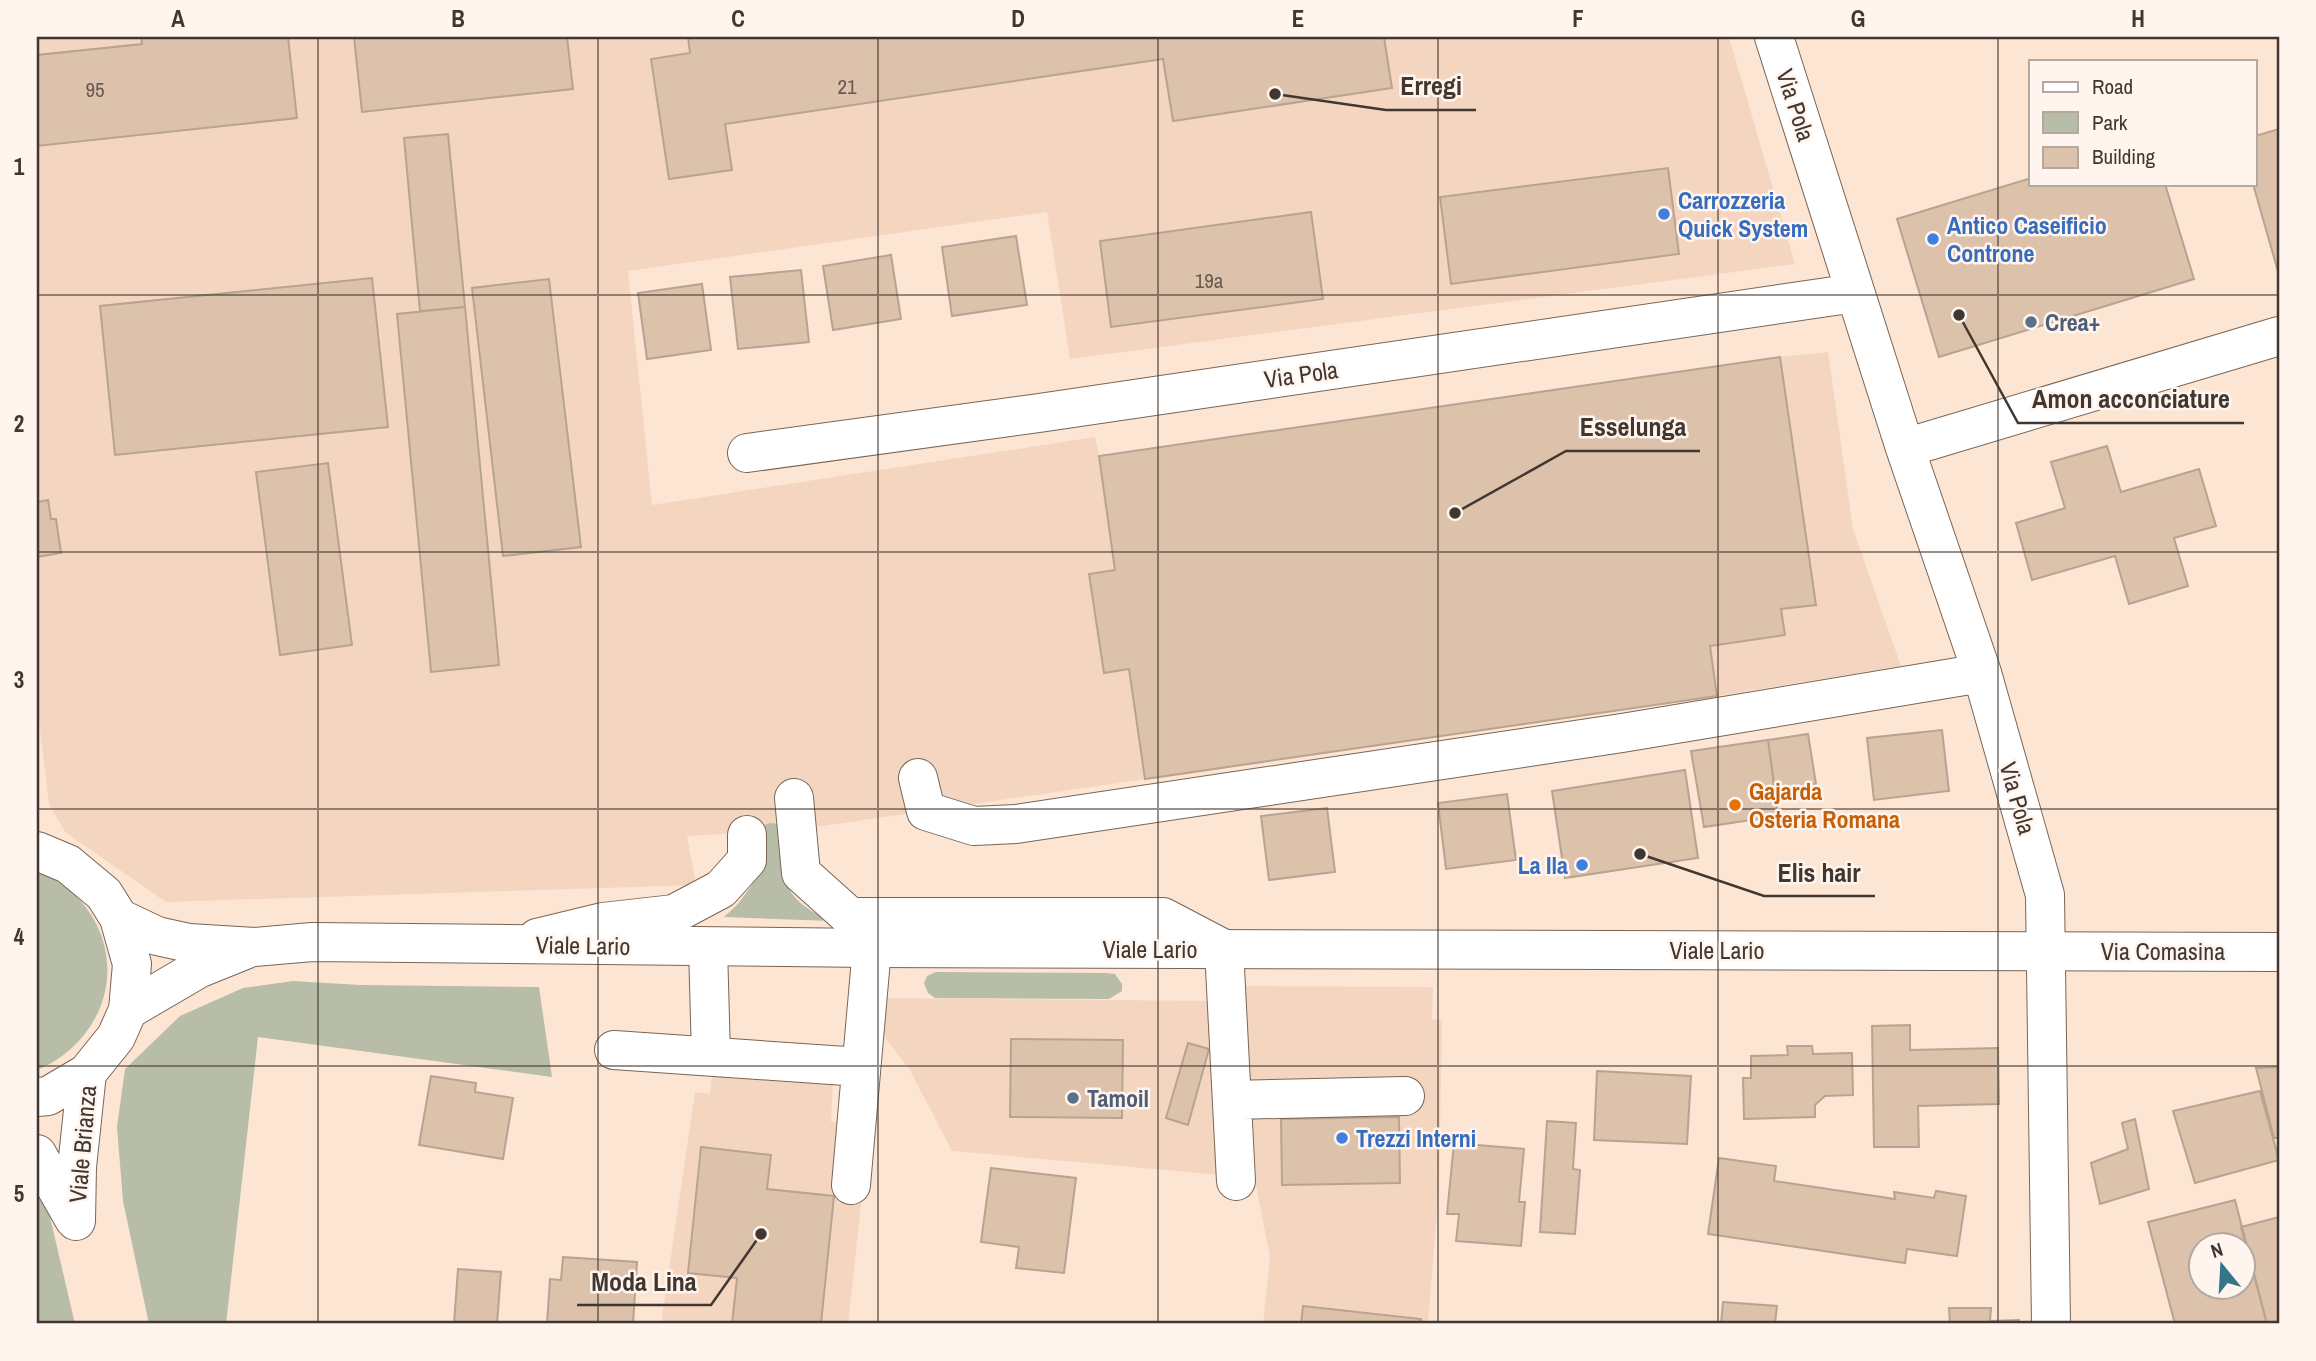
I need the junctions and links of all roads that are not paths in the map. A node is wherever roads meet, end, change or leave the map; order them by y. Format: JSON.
{"nodes":[{"id":1,"x":1774,"y":37,"type":"edge"},
{"id":2,"x":1855,"y":293,"type":"junction"},
{"id":3,"x":2279,"y":336,"type":"edge"},
{"id":4,"x":1905,"y":448,"type":"junction"},
{"id":5,"x":747,"y":453,"type":"dead end"},
{"id":6,"x":1982,"y":673,"type":"junction"},
{"id":7,"x":918,"y":778,"type":"dead end"},
{"id":8,"x":794,"y":798,"type":"dead end"},
{"id":9,"x":747,"y":835,"type":"dead end"},
{"id":10,"x":38,"y":850,"type":"edge"},
{"id":11,"x":119,"y":918,"type":"junction"},
{"id":12,"x":510,"y":944,"type":"junction"},
{"id":13,"x":254,"y":947,"type":"junction"},
{"id":14,"x":709,"y":947,"type":"junction"},
{"id":15,"x":872,"y":948,"type":"junction"},
{"id":16,"x":1224,"y":949,"type":"junction"},
{"id":17,"x":2047,"y":951,"type":"junction"},
{"id":18,"x":2279,"y":952,"type":"edge"},
{"id":19,"x":128,"y":1010,"type":"junction"},
{"id":20,"x":614,"y":1050,"type":"dead end"},
{"id":21,"x":711,"y":1056,"type":"junction"},
{"id":22,"x":860,"y":1067,"type":"junction"},
{"id":23,"x":88,"y":1073,"type":"junction"},
{"id":24,"x":1405,"y":1096,"type":"dead end"},
{"id":25,"x":37,"y":1097,"type":"edge"},
{"id":26,"x":1232,"y":1100,"type":"junction"},
{"id":27,"x":37,"y":1154,"type":"edge"},
{"id":28,"x":1236,"y":1181,"type":"dead end"},
{"id":29,"x":851,"y":1185,"type":"dead end"},
{"id":30,"x":2051,"y":1324,"type":"edge"}],
"edges":[{"from":1,"to":2,"type":"main road","name":"Via Pola"},
{"from":2,"to":4,"type":"main road","name":"Via Pola"},
{"from":2,"to":5,"type":"main road","name":"Via Pola"},
{"from":3,"to":4,"type":"main road"},
{"from":4,"to":6,"type":"main road","name":"Via Pola"},
{"from":6,"to":7,"type":"main road"},
{"from":6,"to":17,"type":"main road","name":"Via Pola"},
{"from":8,"to":16,"type":"main road"},
{"from":9,"to":12,"type":"main road"},
{"from":10,"to":11,"type":"main road"},
{"from":11,"to":13,"type":"main road","name":"Viale Lario"},
{"from":11,"to":19,"type":"main road"},
{"from":12,"to":13,"type":"main road","name":"Viale Lario"},
{"from":12,"to":14,"type":"main road","name":"Viale Lario"},
{"from":13,"to":19,"type":"main road","name":"Viale Lario"},
{"from":14,"to":15,"type":"main road","name":"Viale Lario"},
{"from":14,"to":21,"type":"main road"},
{"from":15,"to":16,"type":"main road","name":"Viale Lario"},
{"from":15,"to":22,"type":"main road"},
{"from":16,"to":17,"type":"main road","name":"Viale Lario"},
{"from":16,"to":26,"type":"main road"},
{"from":17,"to":18,"type":"main road","name":"Via Comasina"},
{"from":17,"to":30,"type":"main road","name":"Via Pola"},
{"from":19,"to":23,"type":"main road"},
{"from":20,"to":21,"type":"main road"},
{"from":21,"to":22,"type":"main road"},
{"from":22,"to":29,"type":"main road"},
{"from":23,"to":25,"type":"main road"},
{"from":23,"to":27,"type":"main road","name":"Viale Brianza"},
{"from":24,"to":26,"type":"main road"},
{"from":26,"to":28,"type":"main road"}]}
